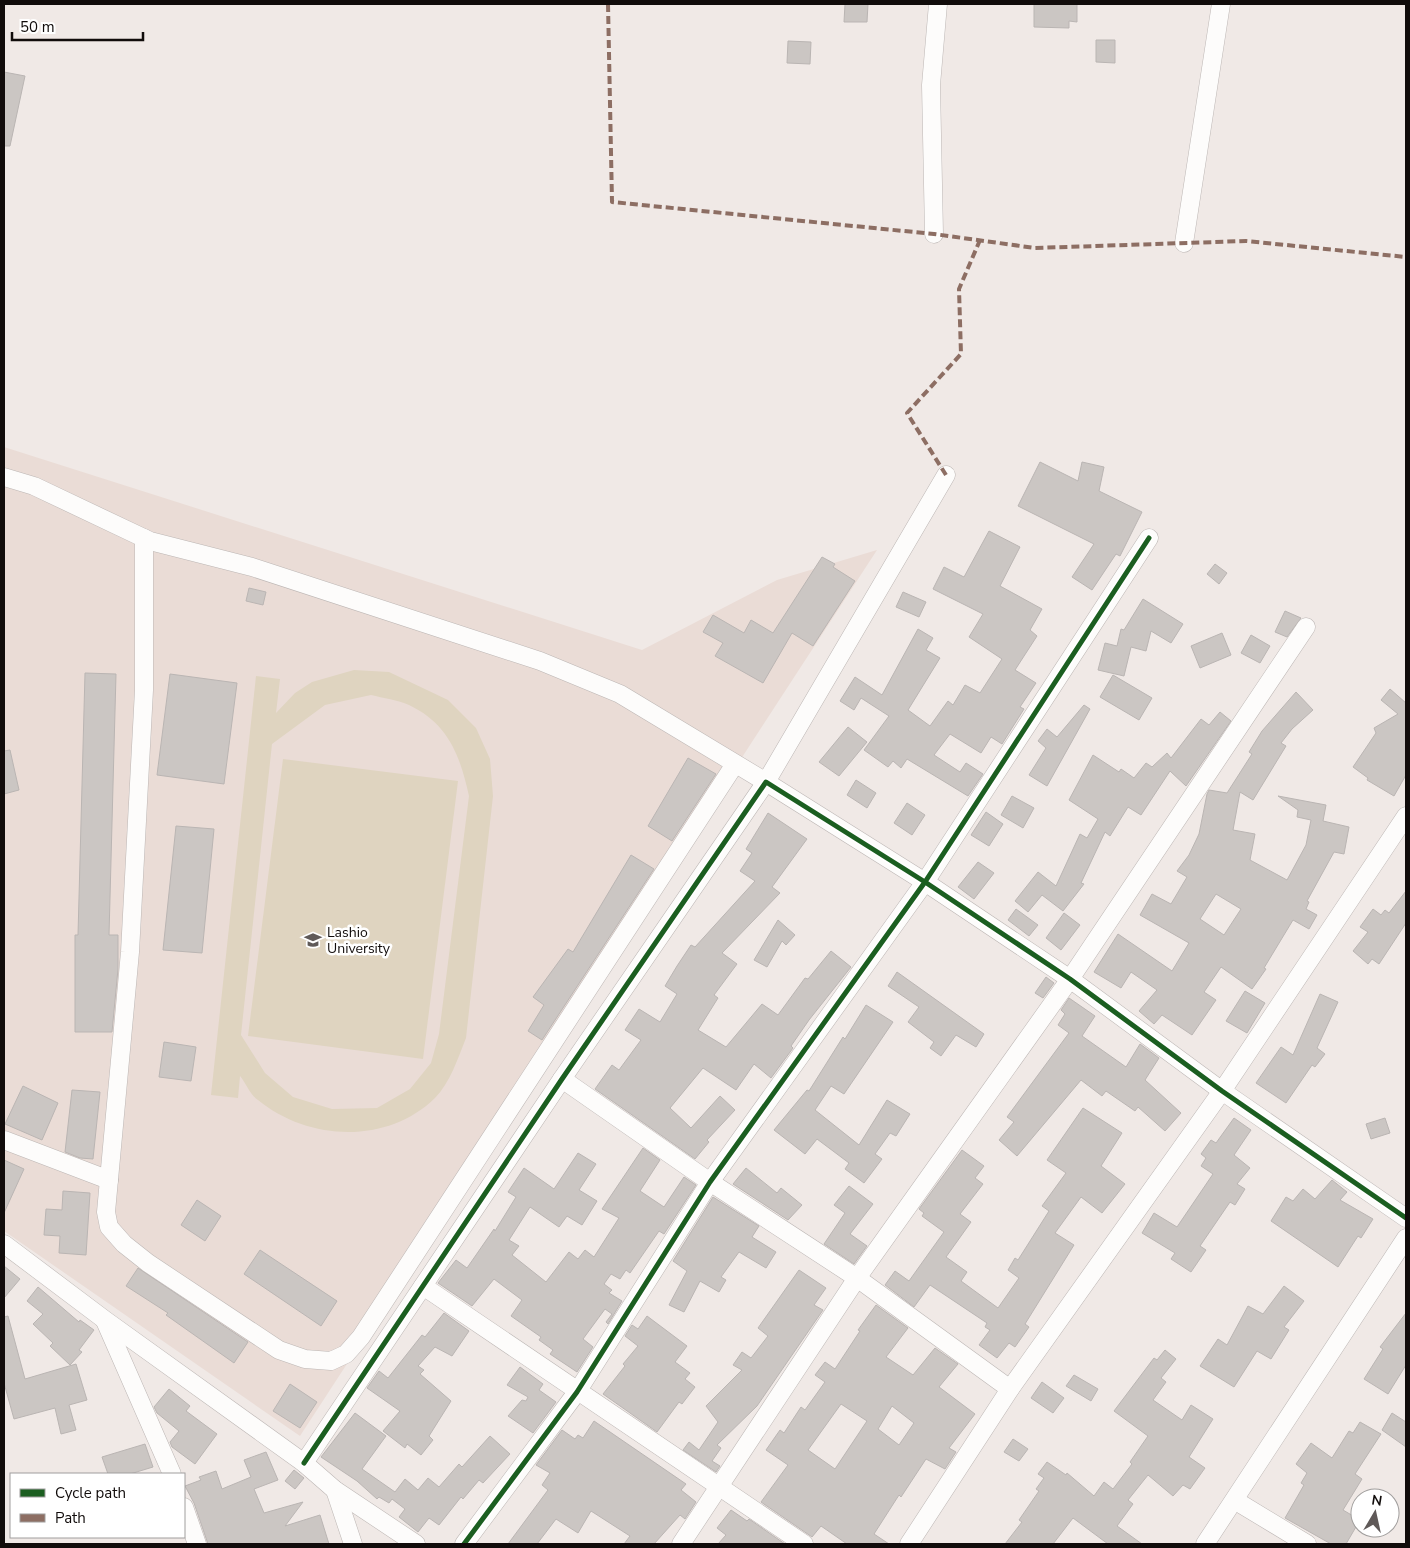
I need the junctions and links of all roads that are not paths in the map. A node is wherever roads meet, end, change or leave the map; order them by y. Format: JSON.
{"nodes":[{"id":1,"x":938,"y":4,"type":"edge"},
{"id":2,"x":1221,"y":4,"type":"edge"},
{"id":3,"x":934,"y":234,"type":"dead end"},
{"id":4,"x":1184,"y":243,"type":"dead end"},
{"id":5,"x":946,"y":475,"type":"dead end"},
{"id":6,"x":4,"y":478,"type":"edge"},
{"id":7,"x":144,"y":538,"type":"junction"},
{"id":8,"x":1149,"y":538,"type":"dead end"},
{"id":9,"x":1306,"y":627,"type":"dead end"},
{"id":10,"x":735,"y":764,"type":"junction"},
{"id":11,"x":766,"y":782,"type":"junction"},
{"id":12,"x":1406,"y":816,"type":"edge"},
{"id":13,"x":925,"y":882,"type":"junction"},
{"id":14,"x":1070,"y":979,"type":"junction"},
{"id":15,"x":562,"y":1078,"type":"junction"},
{"id":16,"x":1222,"y":1092,"type":"junction"},
{"id":17,"x":4,"y":1140,"type":"edge"},
{"id":18,"x":109,"y":1180,"type":"junction"},
{"id":19,"x":710,"y":1182,"type":"junction"},
{"id":20,"x":1406,"y":1218,"type":"edge"},
{"id":21,"x":1406,"y":1238,"type":"edge"},
{"id":22,"x":4,"y":1244,"type":"edge"},
{"id":23,"x":857,"y":1278,"type":"junction"},
{"id":24,"x":423,"y":1286,"type":"junction"},
{"id":25,"x":105,"y":1320,"type":"junction"},
{"id":26,"x":1010,"y":1389,"type":"junction"},
{"id":27,"x":577,"y":1392,"type":"junction"},
{"id":28,"x":304,"y":1463,"type":"junction"},
{"id":29,"x":172,"y":1473,"type":"edge"},
{"id":30,"x":720,"y":1487,"type":"junction"},
{"id":31,"x":335,"y":1490,"type":"junction"},
{"id":32,"x":1236,"y":1501,"type":"junction"},
{"id":33,"x":185,"y":1509,"type":"edge"},
{"id":34,"x":197,"y":1544,"type":"edge"},
{"id":35,"x":354,"y":1544,"type":"edge"},
{"id":36,"x":416,"y":1544,"type":"edge"},
{"id":37,"x":464,"y":1544,"type":"edge"},
{"id":38,"x":681,"y":1544,"type":"edge"},
{"id":39,"x":804,"y":1544,"type":"edge"},
{"id":40,"x":909,"y":1544,"type":"edge"},
{"id":41,"x":1205,"y":1544,"type":"edge"},
{"id":42,"x":1307,"y":1544,"type":"edge"}],
"edges":[{"from":1,"to":3,"type":"street"},
{"from":2,"to":4,"type":"street"},
{"from":5,"to":11,"type":"street"},
{"from":6,"to":7,"type":"street"},
{"from":7,"to":10,"type":"street"},
{"from":7,"to":18,"type":"street"},
{"from":8,"to":13,"type":"street"},
{"from":9,"to":14,"type":"street"},
{"from":10,"to":11,"type":"street"},
{"from":10,"to":18,"type":"street"},
{"from":11,"to":13,"type":"street"},
{"from":11,"to":15,"type":"street"},
{"from":12,"to":16,"type":"street"},
{"from":13,"to":14,"type":"street"},
{"from":13,"to":19,"type":"street"},
{"from":14,"to":16,"type":"street"},
{"from":14,"to":23,"type":"street"},
{"from":15,"to":19,"type":"street"},
{"from":15,"to":24,"type":"street"},
{"from":16,"to":20,"type":"street"},
{"from":16,"to":26,"type":"street"},
{"from":17,"to":18,"type":"street"},
{"from":19,"to":23,"type":"street"},
{"from":19,"to":27,"type":"street"},
{"from":21,"to":32,"type":"street"},
{"from":22,"to":25,"type":"street"},
{"from":23,"to":26,"type":"street"},
{"from":23,"to":30,"type":"street"},
{"from":24,"to":27,"type":"street"},
{"from":24,"to":28,"type":"street"},
{"from":25,"to":28,"type":"street"},
{"from":25,"to":29,"type":"street"},
{"from":26,"to":40,"type":"street"},
{"from":27,"to":30,"type":"street"},
{"from":27,"to":37,"type":"street"},
{"from":28,"to":31,"type":"street"},
{"from":30,"to":38,"type":"street"},
{"from":30,"to":39,"type":"street"},
{"from":31,"to":35,"type":"street"},
{"from":31,"to":36,"type":"street"},
{"from":32,"to":41,"type":"street"},
{"from":32,"to":42,"type":"street"},
{"from":33,"to":34,"type":"street"}]}
